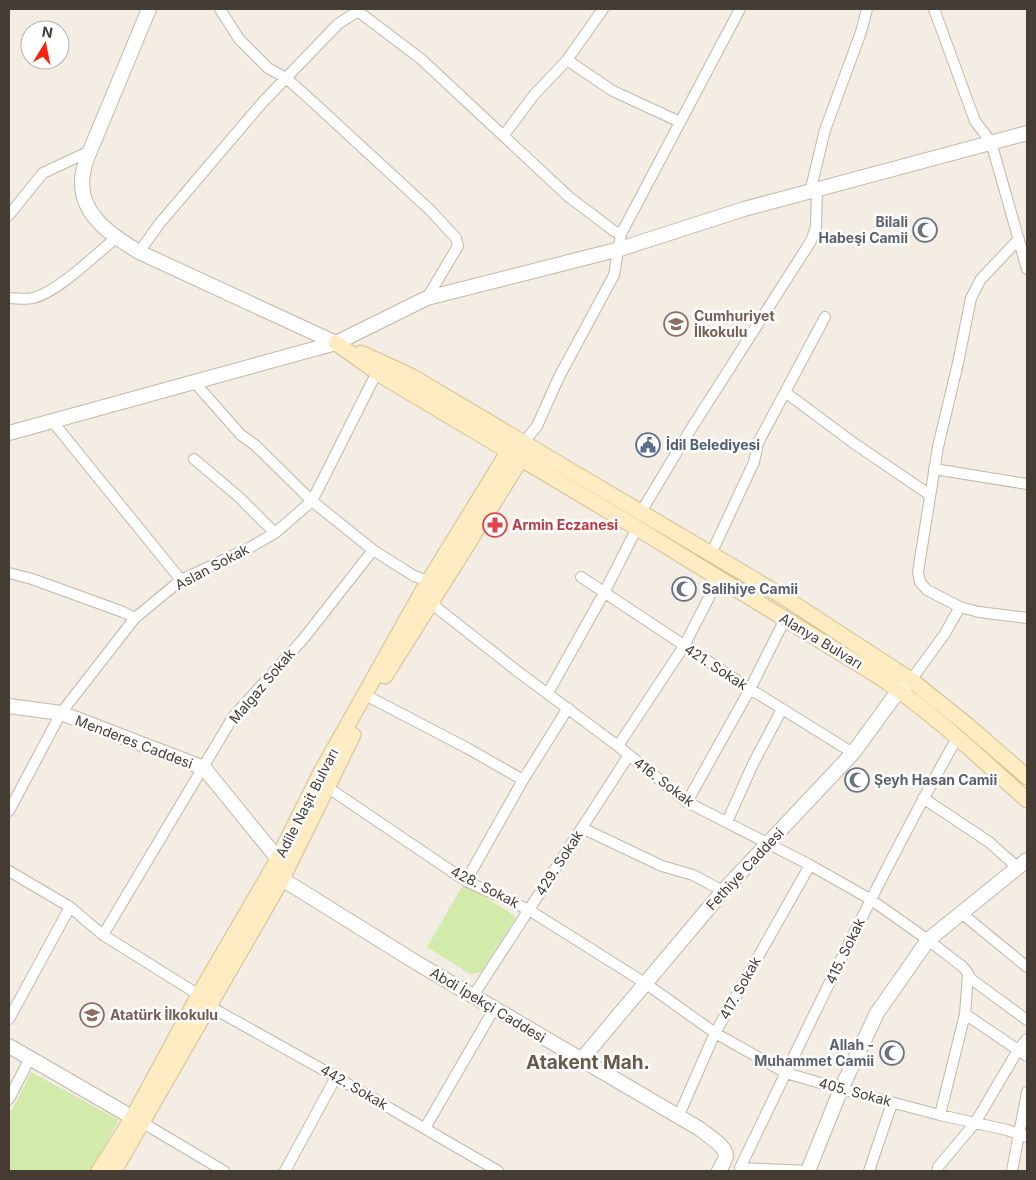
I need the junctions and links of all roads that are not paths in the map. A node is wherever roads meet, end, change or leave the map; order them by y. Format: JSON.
{"nodes":[{"id":1,"x":149,"y":9,"type":"edge"},
{"id":2,"x":220,"y":9,"type":"edge"},
{"id":3,"x":603,"y":9,"type":"edge"},
{"id":4,"x":740,"y":9,"type":"edge"},
{"id":5,"x":867,"y":9,"type":"edge"},
{"id":6,"x":934,"y":9,"type":"edge"},
{"id":7,"x":358,"y":10,"type":"edge"},
{"id":8,"x":567,"y":60,"type":"junction"},
{"id":9,"x":286,"y":78,"type":"junction"},
{"id":10,"x":680,"y":122,"type":"junction"},
{"id":11,"x":1027,"y":132,"type":"edge"},
{"id":12,"x":504,"y":135,"type":"junction"},
{"id":13,"x":992,"y":142,"type":"junction"},
{"id":14,"x":90,"y":151,"type":"junction"},
{"id":15,"x":814,"y":191,"type":"junction"},
{"id":16,"x":9,"y":215,"type":"edge"},
{"id":17,"x":622,"y":234,"type":"junction"},
{"id":18,"x":116,"y":238,"type":"junction"},
{"id":19,"x":1019,"y":239,"type":"junction"},
{"id":20,"x":620,"y":249,"type":"junction"},
{"id":21,"x":139,"y":252,"type":"junction"},
{"id":22,"x":1027,"y":264,"type":"edge"},
{"id":23,"x":9,"y":298,"type":"edge"},
{"id":24,"x":426,"y":298,"type":"junction"},
{"id":25,"x":825,"y":317,"type":"dead end"},
{"id":26,"x":336,"y":343,"type":"junction"},
{"id":27,"x":377,"y":372,"type":"junction"},
{"id":28,"x":195,"y":383,"type":"junction"},
{"id":29,"x":785,"y":392,"type":"junction"},
{"id":30,"x":52,"y":421,"type":"junction"},
{"id":31,"x":9,"y":433,"type":"edge"},
{"id":32,"x":524,"y":442,"type":"junction"},
{"id":33,"x":514,"y":455,"type":"junction"},
{"id":34,"x":194,"y":459,"type":"dead end"},
{"id":35,"x":934,"y":469,"type":"junction"},
{"id":36,"x":1027,"y":484,"type":"edge"},
{"id":37,"x":930,"y":494,"type":"junction"},
{"id":38,"x":312,"y":501,"type":"junction"},
{"id":39,"x":641,"y":512,"type":"junction"},
{"id":40,"x":637,"y":528,"type":"junction"},
{"id":41,"x":275,"y":533,"type":"junction"},
{"id":42,"x":373,"y":550,"type":"junction"},
{"id":43,"x":711,"y":554,"type":"junction"},
{"id":44,"x":9,"y":572,"type":"edge"},
{"id":45,"x":580,"y":578,"type":"dead end"},
{"id":46,"x":719,"y":578,"type":"junction"},
{"id":47,"x":181,"y":580,"type":"junction"},
{"id":48,"x":430,"y":591,"type":"junction"},
{"id":49,"x":604,"y":593,"type":"junction"},
{"id":50,"x":960,"y":608,"type":"junction"},
{"id":51,"x":135,"y":618,"type":"junction"},
{"id":52,"x":1027,"y":618,"type":"edge"},
{"id":53,"x":784,"y":619,"type":"junction"},
{"id":54,"x":684,"y":646,"type":"junction"},
{"id":55,"x":911,"y":680,"type":"junction"},
{"id":56,"x":750,"y":689,"type":"junction"},
{"id":57,"x":899,"y":690,"type":"junction"},
{"id":58,"x":548,"y":693,"type":"junction"},
{"id":59,"x":372,"y":698,"type":"junction"},
{"id":60,"x":9,"y":706,"type":"edge"},
{"id":61,"x":568,"y":708,"type":"junction"},
{"id":62,"x":782,"y":709,"type":"junction"},
{"id":63,"x":61,"y":713,"type":"junction"},
{"id":64,"x":957,"y":738,"type":"junction"},
{"id":65,"x":618,"y":746,"type":"junction"},
{"id":66,"x":853,"y":753,"type":"junction"},
{"id":67,"x":629,"y":755,"type":"junction"},
{"id":68,"x":204,"y":768,"type":"junction"},
{"id":69,"x":1027,"y":777,"type":"edge"},
{"id":70,"x":523,"y":780,"type":"junction"},
{"id":71,"x":327,"y":786,"type":"junction"},
{"id":72,"x":923,"y":798,"type":"junction"},
{"id":73,"x":1027,"y":800,"type":"edge"},
{"id":74,"x":687,"y":802,"type":"junction"},
{"id":75,"x":9,"y":811,"type":"edge"},
{"id":76,"x":727,"y":822,"type":"junction"},
{"id":77,"x":582,"y":828,"type":"junction"},
{"id":78,"x":768,"y":844,"type":"junction"},
{"id":79,"x":278,"y":859,"type":"junction"},
{"id":80,"x":1022,"y":864,"type":"edge"},
{"id":81,"x":810,"y":865,"type":"junction"},
{"id":82,"x":9,"y":871,"type":"edge"},
{"id":83,"x":282,"y":879,"type":"junction"},
{"id":84,"x":466,"y":881,"type":"junction"},
{"id":85,"x":722,"y":891,"type":"junction"},
{"id":86,"x":870,"y":899,"type":"junction"},
{"id":87,"x":70,"y":907,"type":"junction"},
{"id":88,"x":529,"y":910,"type":"junction"},
{"id":89,"x":960,"y":912,"type":"junction"},
{"id":90,"x":103,"y":935,"type":"junction"},
{"id":91,"x":928,"y":940,"type":"junction"},
{"id":92,"x":1027,"y":968,"type":"edge"},
{"id":93,"x":968,"y":974,"type":"junction"},
{"id":94,"x":645,"y":984,"type":"junction"},
{"id":95,"x":474,"y":996,"type":"junction"},
{"id":96,"x":204,"y":1000,"type":"junction"},
{"id":97,"x":494,"y":1009,"type":"junction"},
{"id":98,"x":965,"y":1014,"type":"junction"},
{"id":99,"x":9,"y":1020,"type":"edge"},
{"id":100,"x":1027,"y":1020,"type":"edge"},
{"id":101,"x":715,"y":1033,"type":"junction"},
{"id":102,"x":1027,"y":1039,"type":"edge"},
{"id":103,"x":9,"y":1046,"type":"edge"},
{"id":104,"x":1018,"y":1050,"type":"junction"},
{"id":105,"x":1027,"y":1056,"type":"edge"},
{"id":106,"x":30,"y":1058,"type":"junction"},
{"id":107,"x":581,"y":1060,"type":"junction"},
{"id":108,"x":786,"y":1073,"type":"junction"},
{"id":109,"x":336,"y":1077,"type":"junction"},
{"id":110,"x":841,"y":1089,"type":"junction"},
{"id":111,"x":1027,"y":1092,"type":"edge"},
{"id":112,"x":9,"y":1099,"type":"edge"},
{"id":113,"x":892,"y":1103,"type":"junction"},
{"id":114,"x":679,"y":1115,"type":"junction"},
{"id":115,"x":940,"y":1116,"type":"junction"},
{"id":116,"x":138,"y":1120,"type":"junction"},
{"id":117,"x":975,"y":1123,"type":"junction"},
{"id":118,"x":424,"y":1128,"type":"junction"},
{"id":119,"x":1023,"y":1136,"type":"edge"},
{"id":120,"x":726,"y":1153,"type":"junction"},
{"id":121,"x":494,"y":1170,"type":"edge"},
{"id":122,"x":742,"y":1170,"type":"edge"},
{"id":123,"x":99,"y":1171,"type":"edge"},
{"id":124,"x":114,"y":1171,"type":"edge"},
{"id":125,"x":224,"y":1171,"type":"edge"},
{"id":126,"x":285,"y":1171,"type":"edge"},
{"id":127,"x":719,"y":1171,"type":"edge"},
{"id":128,"x":809,"y":1171,"type":"edge"},
{"id":129,"x":869,"y":1171,"type":"edge"},
{"id":130,"x":937,"y":1171,"type":"edge"},
{"id":131,"x":1012,"y":1171,"type":"edge"}],
"edges":[{"from":1,"to":14,"type":"street"},
{"from":2,"to":9,"type":"street"},
{"from":3,"to":8,"type":"street"},
{"from":4,"to":10,"type":"street"},
{"from":5,"to":15,"type":"street"},
{"from":6,"to":13,"type":"street"},
{"from":7,"to":9,"type":"street"},
{"from":7,"to":12,"type":"street"},
{"from":8,"to":10,"type":"street"},
{"from":8,"to":12,"type":"street"},
{"from":9,"to":21,"type":"street"},
{"from":9,"to":24,"type":"street"},
{"from":10,"to":17,"type":"street"},
{"from":11,"to":13,"type":"street"},
{"from":12,"to":17,"type":"street"},
{"from":13,"to":15,"type":"street"},
{"from":13,"to":19,"type":"street"},
{"from":14,"to":16,"type":"street"},
{"from":14,"to":18,"type":"street"},
{"from":15,"to":20,"type":"street"},
{"from":15,"to":39,"type":"street"},
{"from":17,"to":20,"type":"street"},
{"from":18,"to":21,"type":"street"},
{"from":18,"to":23,"type":"street"},
{"from":19,"to":22,"type":"street"},
{"from":19,"to":35,"type":"street"},
{"from":20,"to":24,"type":"street"},
{"from":20,"to":32,"type":"street"},
{"from":21,"to":26,"type":"street"},
{"from":24,"to":26,"type":"street"},
{"from":25,"to":29,"type":"street"},
{"from":26,"to":27,"type":"main road","name":"Alanya Bulvarı"},
{"from":26,"to":28,"type":"street"},
{"from":26,"to":32,"type":"main road","name":"Alanya Bulvarı"},
{"from":27,"to":33,"type":"main road","name":"Alanya Bulvarı"},
{"from":27,"to":38,"type":"street","name":"Aslan Sokak"},
{"from":28,"to":30,"type":"street"},
{"from":28,"to":38,"type":"street","name":"416. Sokak"},
{"from":29,"to":37,"type":"street"},
{"from":29,"to":43,"type":"street"},
{"from":30,"to":31,"type":"street"},
{"from":30,"to":47,"type":"street"},
{"from":32,"to":33,"type":"main road","name":"Adile Naşit Bulvarı"},
{"from":32,"to":39,"type":"main road","name":"Alanya Bulvarı"},
{"from":33,"to":40,"type":"main road","name":"Alanya Bulvarı"},
{"from":33,"to":48,"type":"main road","name":"Adile Naşit Bulvarı"},
{"from":34,"to":41,"type":"street"},
{"from":35,"to":36,"type":"street"},
{"from":35,"to":37,"type":"street"},
{"from":37,"to":50,"type":"street"},
{"from":38,"to":41,"type":"street","name":"Aslan Sokak"},
{"from":38,"to":42,"type":"street","name":"416. Sokak"},
{"from":39,"to":43,"type":"main road","name":"Alanya Bulvarı"},
{"from":40,"to":46,"type":"main road","name":"Alanya Bulvarı"},
{"from":40,"to":49,"type":"street"},
{"from":41,"to":47,"type":"street","name":"Aslan Sokak"},
{"from":42,"to":48,"type":"street","name":"416. Sokak"},
{"from":42,"to":68,"type":"street","name":"Malgaz Sokak"},
{"from":43,"to":55,"type":"main road","name":"Alanya Bulvarı"},
{"from":44,"to":51,"type":"street"},
{"from":45,"to":49,"type":"street","name":"421. Sokak"},
{"from":46,"to":53,"type":"main road","name":"Alanya Bulvarı"},
{"from":46,"to":54,"type":"street"},
{"from":47,"to":51,"type":"street","name":"Aslan Sokak"},
{"from":48,"to":58,"type":"street","name":"416. Sokak"},
{"from":48,"to":59,"type":"main road","name":"Adile Naşit Bulvarı"},
{"from":48,"to":79,"type":"main road","name":"Adile Naşit Bulvarı"},
{"from":49,"to":54,"type":"street","name":"421. Sokak"},
{"from":49,"to":58,"type":"street"},
{"from":50,"to":52,"type":"street"},
{"from":50,"to":55,"type":"street"},
{"from":51,"to":63,"type":"street","name":"Aslan Sokak"},
{"from":53,"to":56,"type":"street"},
{"from":53,"to":57,"type":"main road","name":"Alanya Bulvarı"},
{"from":54,"to":56,"type":"street","name":"421. Sokak"},
{"from":54,"to":65,"type":"street"},
{"from":55,"to":57,"type":"street","name":"Fethiye Caddesi"},
{"from":55,"to":69,"type":"main road","name":"Alanya Bulvarı"},
{"from":56,"to":62,"type":"street","name":"421. Sokak"},
{"from":56,"to":74,"type":"street"},
{"from":57,"to":64,"type":"main road","name":"Alanya Bulvarı"},
{"from":57,"to":66,"type":"street","name":"Fethiye Caddesi"},
{"from":58,"to":61,"type":"street","name":"416. Sokak"},
{"from":59,"to":70,"type":"street"},
{"from":59,"to":71,"type":"main road","name":"Adile Naşit Bulvarı"},
{"from":60,"to":63,"type":"street","name":"Menderes Caddesi"},
{"from":61,"to":65,"type":"street","name":"416. Sokak"},
{"from":61,"to":70,"type":"street"},
{"from":62,"to":66,"type":"street","name":"421. Sokak"},
{"from":62,"to":76,"type":"street"},
{"from":63,"to":68,"type":"street","name":"Menderes Caddesi"},
{"from":63,"to":75,"type":"street","name":"Aslan Sokak"},
{"from":64,"to":72,"type":"street","name":"415. Sokak"},
{"from":64,"to":73,"type":"main road","name":"Alanya Bulvarı"},
{"from":65,"to":67,"type":"street","name":"416. Sokak"},
{"from":66,"to":78,"type":"street","name":"Fethiye Caddesi"},
{"from":67,"to":74,"type":"street","name":"416. Sokak"},
{"from":67,"to":77,"type":"street","name":"429. Sokak"},
{"from":68,"to":79,"type":"street","name":"Menderes Caddesi"},
{"from":68,"to":90,"type":"street","name":"Malgaz Sokak"},
{"from":70,"to":84,"type":"street"},
{"from":71,"to":83,"type":"main road","name":"Adile Naşit Bulvarı"},
{"from":71,"to":84,"type":"street","name":"428. Sokak"},
{"from":72,"to":80,"type":"street"},
{"from":72,"to":86,"type":"street","name":"415. Sokak"},
{"from":74,"to":76,"type":"street","name":"416. Sokak"},
{"from":76,"to":78,"type":"street","name":"416. Sokak"},
{"from":77,"to":85,"type":"street"},
{"from":77,"to":88,"type":"street","name":"429. Sokak"},
{"from":78,"to":81,"type":"street","name":"416. Sokak"},
{"from":78,"to":85,"type":"street","name":"Fethiye Caddesi"},
{"from":79,"to":96,"type":"main road","name":"Adile Naşit Bulvarı"},
{"from":80,"to":89,"type":"street"},
{"from":81,"to":86,"type":"street","name":"416. Sokak"},
{"from":81,"to":101,"type":"street","name":"417. Sokak"},
{"from":82,"to":87,"type":"street","name":"442. Sokak"},
{"from":83,"to":95,"type":"street","name":"Abdi İpekçi Caddesi"},
{"from":83,"to":96,"type":"main road","name":"Adile Naşit Bulvarı"},
{"from":84,"to":88,"type":"street","name":"428. Sokak"},
{"from":85,"to":94,"type":"street","name":"Fethiye Caddesi"},
{"from":86,"to":91,"type":"street","name":"416. Sokak"},
{"from":86,"to":108,"type":"street","name":"415. Sokak"},
{"from":87,"to":90,"type":"street","name":"442. Sokak"},
{"from":87,"to":99,"type":"street"},
{"from":88,"to":94,"type":"street","name":"428. Sokak"},
{"from":88,"to":95,"type":"street","name":"429. Sokak"},
{"from":89,"to":91,"type":"street"},
{"from":89,"to":92,"type":"street"},
{"from":90,"to":96,"type":"street","name":"442. Sokak"},
{"from":91,"to":93,"type":"street","name":"416. Sokak"},
{"from":91,"to":110,"type":"street"},
{"from":93,"to":98,"type":"street"},
{"from":93,"to":100,"type":"street","name":"416. Sokak"},
{"from":94,"to":101,"type":"street","name":"405. Sokak"},
{"from":94,"to":107,"type":"street","name":"Fethiye Caddesi"},
{"from":95,"to":97,"type":"street","name":"Abdi İpekçi Caddesi"},
{"from":96,"to":109,"type":"street","name":"442. Sokak"},
{"from":96,"to":116,"type":"main road","name":"Adile Naşit Bulvarı"},
{"from":97,"to":107,"type":"street","name":"Abdi İpekçi Caddesi"},
{"from":97,"to":118,"type":"street"},
{"from":98,"to":104,"type":"street"},
{"from":98,"to":115,"type":"street"},
{"from":101,"to":108,"type":"street","name":"405. Sokak"},
{"from":101,"to":114,"type":"street","name":"417. Sokak"},
{"from":102,"to":104,"type":"street"},
{"from":103,"to":106,"type":"street"},
{"from":104,"to":105,"type":"street"},
{"from":104,"to":117,"type":"street"},
{"from":106,"to":112,"type":"street"},
{"from":106,"to":116,"type":"street"},
{"from":107,"to":114,"type":"street","name":"Abdi İpekçi Caddesi"},
{"from":108,"to":110,"type":"street","name":"405. Sokak"},
{"from":108,"to":122,"type":"street","name":"415. Sokak"},
{"from":109,"to":118,"type":"street","name":"442. Sokak"},
{"from":109,"to":126,"type":"street"},
{"from":110,"to":113,"type":"street","name":"405. Sokak"},
{"from":110,"to":128,"type":"street"},
{"from":111,"to":119,"type":"street"},
{"from":113,"to":115,"type":"street","name":"405. Sokak"},
{"from":113,"to":129,"type":"street"},
{"from":114,"to":120,"type":"street","name":"Abdi İpekçi Caddesi"},
{"from":115,"to":117,"type":"street","name":"405. Sokak"},
{"from":116,"to":123,"type":"main road","name":"Adile Naşit Bulvarı"},
{"from":116,"to":124,"type":"main road","name":"Adile Naşit Bulvarı"},
{"from":116,"to":125,"type":"street"},
{"from":117,"to":119,"type":"street","name":"405. Sokak"},
{"from":117,"to":130,"type":"street"},
{"from":118,"to":121,"type":"street","name":"442. Sokak"},
{"from":119,"to":131,"type":"street"},
{"from":120,"to":122,"type":"street"},
{"from":120,"to":127,"type":"street"},
{"from":122,"to":128,"type":"street"}]}
